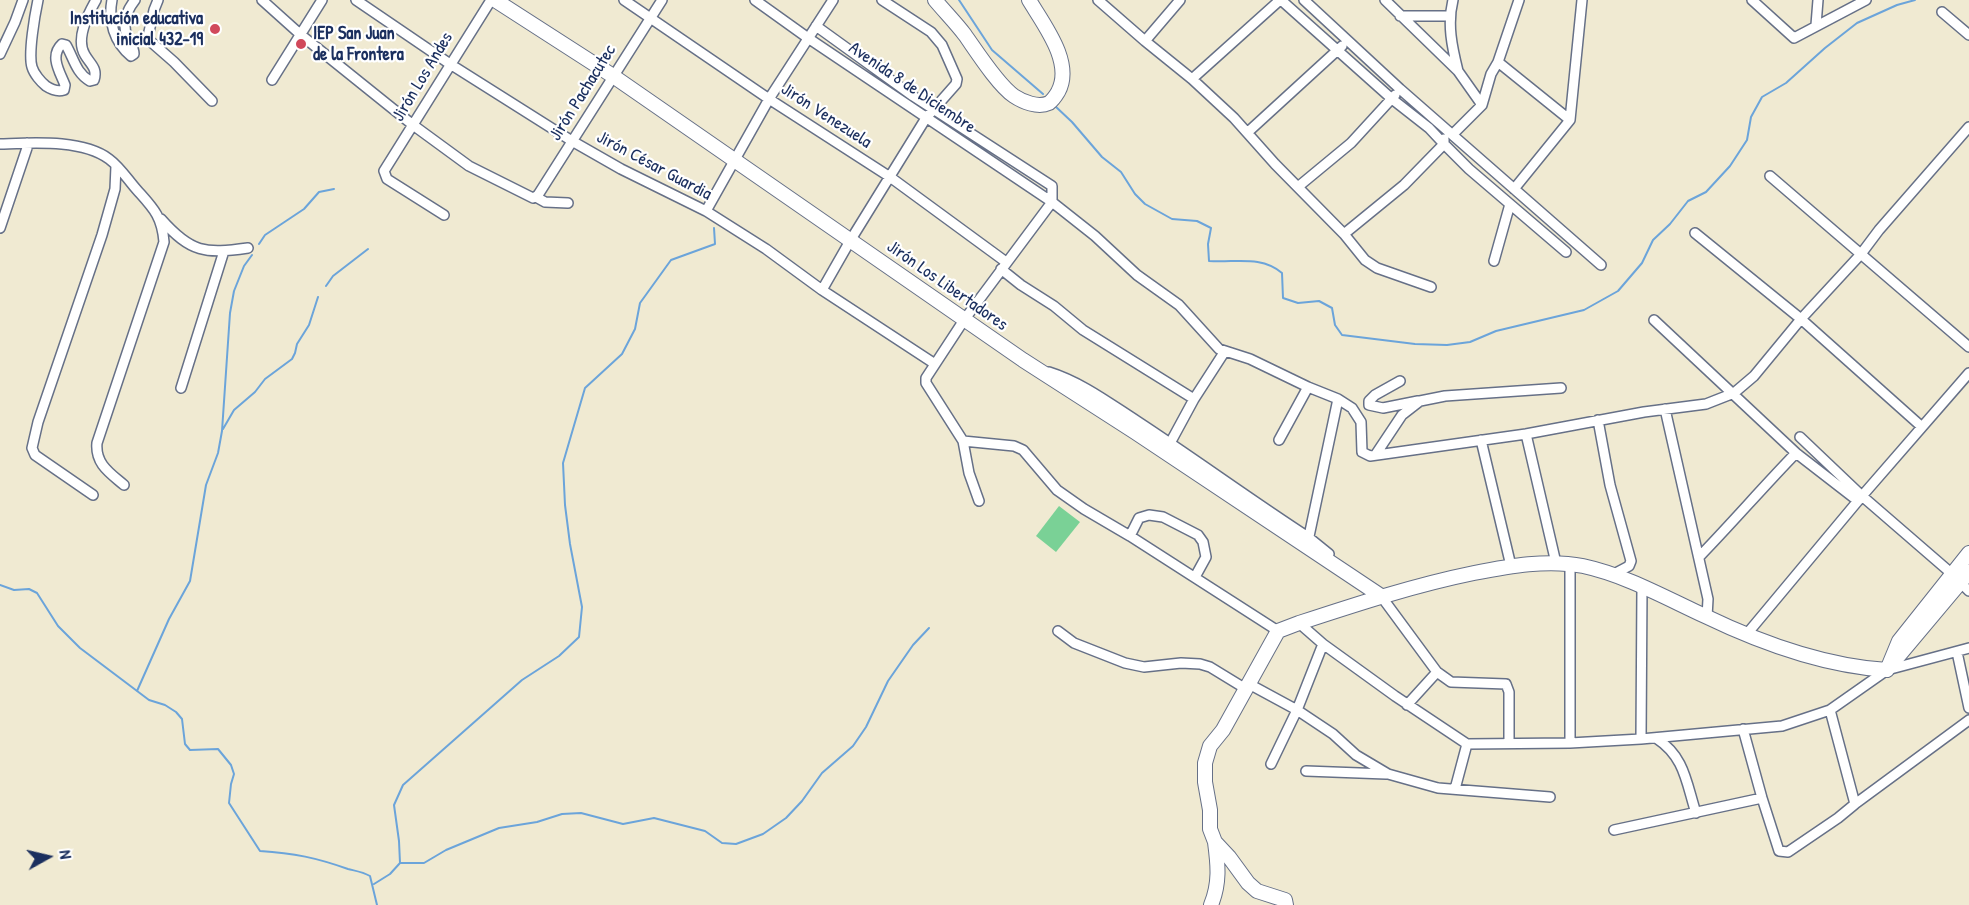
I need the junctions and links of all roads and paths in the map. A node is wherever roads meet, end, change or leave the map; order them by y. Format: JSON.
{"nodes":[{"id":1,"x":23,"y":0,"type":"edge"},
{"id":2,"x":38,"y":0,"type":"edge"},
{"id":3,"x":96,"y":0,"type":"edge"},
{"id":4,"x":112,"y":0,"type":"edge"},
{"id":5,"x":135,"y":0,"type":"edge"},
{"id":6,"x":158,"y":0,"type":"edge"},
{"id":7,"x":262,"y":0,"type":"edge"},
{"id":8,"x":322,"y":0,"type":"edge"},
{"id":9,"x":356,"y":0,"type":"edge"},
{"id":10,"x":493,"y":0,"type":"edge"},
{"id":11,"x":624,"y":0,"type":"edge"},
{"id":12,"x":662,"y":0,"type":"edge"},
{"id":13,"x":755,"y":0,"type":"edge"},
{"id":14,"x":833,"y":0,"type":"edge"},
{"id":15,"x":882,"y":0,"type":"edge"},
{"id":16,"x":935,"y":0,"type":"edge"},
{"id":17,"x":1029,"y":0,"type":"edge"},
{"id":18,"x":1098,"y":0,"type":"edge"},
{"id":19,"x":1180,"y":0,"type":"edge"},
{"id":20,"x":1280,"y":0,"type":"edge"},
{"id":21,"x":1304,"y":0,"type":"edge"},
{"id":22,"x":1385,"y":0,"type":"edge"},
{"id":23,"x":1453,"y":0,"type":"edge"},
{"id":24,"x":1519,"y":0,"type":"edge"},
{"id":25,"x":1582,"y":0,"type":"edge"},
{"id":26,"x":1752,"y":0,"type":"edge"},
{"id":27,"x":1818,"y":0,"type":"edge"},
{"id":28,"x":1866,"y":0,"type":"edge"},
{"id":29,"x":1942,"y":12,"type":"dead end"},
{"id":30,"x":1400,"y":16,"type":"junction"},
{"id":31,"x":1449,"y":16,"type":"junction"},
{"id":32,"x":650,"y":17,"type":"junction"},
{"id":33,"x":816,"y":26,"type":"junction"},
{"id":34,"x":1816,"y":26,"type":"junction"},
{"id":35,"x":302,"y":35,"type":"junction"},
{"id":36,"x":1969,"y":35,"type":"edge"},
{"id":37,"x":808,"y":38,"type":"junction"},
{"id":38,"x":1145,"y":41,"type":"junction"},
{"id":39,"x":1348,"y":41,"type":"junction"},
{"id":40,"x":1338,"y":50,"type":"junction"},
{"id":41,"x":0,"y":54,"type":"edge"},
{"id":42,"x":1498,"y":62,"type":"junction"},
{"id":43,"x":450,"y":64,"type":"junction"},
{"id":44,"x":1458,"y":71,"type":"junction"},
{"id":45,"x":613,"y":76,"type":"junction"},
{"id":46,"x":1192,"y":79,"type":"junction"},
{"id":47,"x":272,"y":80,"type":"dead end"},
{"id":48,"x":1401,"y":89,"type":"junction"},
{"id":49,"x":769,"y":99,"type":"junction"},
{"id":50,"x":1392,"y":99,"type":"junction"},
{"id":51,"x":212,"y":101,"type":"dead end"},
{"id":52,"x":1482,"y":105,"type":"junction"},
{"id":53,"x":934,"y":109,"type":"junction"},
{"id":54,"x":926,"y":118,"type":"junction"},
{"id":55,"x":1570,"y":120,"type":"junction"},
{"id":56,"x":1442,"y":124,"type":"junction"},
{"id":57,"x":414,"y":125,"type":"junction"},
{"id":58,"x":1969,"y":127,"type":"edge"},
{"id":59,"x":1248,"y":132,"type":"junction"},
{"id":60,"x":1453,"y":134,"type":"junction"},
{"id":61,"x":572,"y":141,"type":"junction"},
{"id":62,"x":27,"y":143,"type":"junction"},
{"id":63,"x":0,"y":144,"type":"edge"},
{"id":64,"x":1444,"y":144,"type":"junction"},
{"id":65,"x":734,"y":159,"type":"junction"},
{"id":66,"x":116,"y":166,"type":"junction"},
{"id":67,"x":1770,"y":176,"type":"dead end"},
{"id":68,"x":890,"y":177,"type":"junction"},
{"id":69,"x":1299,"y":186,"type":"junction"},
{"id":70,"x":1514,"y":189,"type":"junction"},
{"id":71,"x":532,"y":197,"type":"junction"},
{"id":72,"x":1052,"y":202,"type":"junction"},
{"id":73,"x":568,"y":203,"type":"dead end"},
{"id":74,"x":1510,"y":204,"type":"junction"},
{"id":75,"x":706,"y":211,"type":"junction"},
{"id":76,"x":444,"y":215,"type":"dead end"},
{"id":77,"x":160,"y":218,"type":"junction"},
{"id":78,"x":0,"y":228,"type":"edge"},
{"id":79,"x":1695,"y":233,"type":"dead end"},
{"id":80,"x":1344,"y":234,"type":"junction"},
{"id":81,"x":850,"y":241,"type":"junction"},
{"id":82,"x":248,"y":248,"type":"dead end"},
{"id":83,"x":224,"y":251,"type":"junction"},
{"id":84,"x":1566,"y":252,"type":"dead end"},
{"id":85,"x":1862,"y":254,"type":"junction"},
{"id":86,"x":1494,"y":261,"type":"dead end"},
{"id":87,"x":1601,"y":265,"type":"dead end"},
{"id":88,"x":1004,"y":266,"type":"junction"},
{"id":89,"x":1431,"y":287,"type":"dead end"},
{"id":90,"x":822,"y":290,"type":"junction"},
{"id":91,"x":1800,"y":319,"type":"junction"},
{"id":92,"x":964,"y":320,"type":"junction"},
{"id":93,"x":1654,"y":320,"type":"dead end"},
{"id":94,"x":1969,"y":347,"type":"edge"},
{"id":95,"x":1225,"y":351,"type":"junction"},
{"id":96,"x":934,"y":364,"type":"junction"},
{"id":97,"x":1969,"y":374,"type":"edge"},
{"id":98,"x":1400,"y":381,"type":"dead end"},
{"id":99,"x":1308,"y":387,"type":"junction"},
{"id":100,"x":181,"y":388,"type":"dead end"},
{"id":101,"x":1561,"y":388,"type":"dead end"},
{"id":102,"x":1734,"y":393,"type":"junction"},
{"id":103,"x":1194,"y":399,"type":"junction"},
{"id":104,"x":1338,"y":399,"type":"junction"},
{"id":105,"x":1420,"y":401,"type":"junction"},
{"id":106,"x":1665,"y":410,"type":"junction"},
{"id":107,"x":1598,"y":420,"type":"junction"},
{"id":108,"x":1922,"y":427,"type":"junction"},
{"id":109,"x":1526,"y":434,"type":"junction"},
{"id":110,"x":1800,"y":437,"type":"dead end"},
{"id":111,"x":1279,"y":440,"type":"dead end"},
{"id":112,"x":1481,"y":440,"type":"junction"},
{"id":113,"x":963,"y":441,"type":"junction"},
{"id":114,"x":1168,"y":448,"type":"junction"},
{"id":115,"x":1796,"y":453,"type":"junction"},
{"id":116,"x":1376,"y":454,"type":"junction"},
{"id":117,"x":124,"y":485,"type":"dead end"},
{"id":118,"x":93,"y":495,"type":"dead end"},
{"id":119,"x":1860,"y":499,"type":"junction"},
{"id":120,"x":979,"y":501,"type":"dead end"},
{"id":121,"x":1131,"y":536,"type":"junction"},
{"id":122,"x":1307,"y":542,"type":"junction"},
{"id":123,"x":1969,"y":553,"type":"edge"},
{"id":124,"x":1699,"y":558,"type":"junction"},
{"id":125,"x":1563,"y":564,"type":"junction"},
{"id":126,"x":1510,"y":566,"type":"junction"},
{"id":127,"x":1969,"y":572,"type":"edge"},
{"id":128,"x":1612,"y":575,"type":"junction"},
{"id":129,"x":1195,"y":577,"type":"junction"},
{"id":130,"x":1960,"y":582,"type":"edge"},
{"id":131,"x":1642,"y":587,"type":"junction"},
{"id":132,"x":1382,"y":596,"type":"junction"},
{"id":133,"x":1707,"y":617,"type":"junction"},
{"id":134,"x":1299,"y":623,"type":"junction"},
{"id":135,"x":1058,"y":631,"type":"dead end"},
{"id":136,"x":1278,"y":632,"type":"junction"},
{"id":137,"x":1746,"y":635,"type":"junction"},
{"id":138,"x":1323,"y":644,"type":"junction"},
{"id":139,"x":1969,"y":648,"type":"edge"},
{"id":140,"x":1957,"y":652,"type":"junction"},
{"id":141,"x":1887,"y":670,"type":"junction"},
{"id":142,"x":1437,"y":672,"type":"junction"},
{"id":143,"x":1247,"y":686,"type":"junction"},
{"id":144,"x":1407,"y":705,"type":"junction"},
{"id":145,"x":1969,"y":708,"type":"edge"},
{"id":146,"x":1297,"y":710,"type":"junction"},
{"id":147,"x":1830,"y":710,"type":"junction"},
{"id":148,"x":1969,"y":720,"type":"edge"},
{"id":149,"x":1743,"y":729,"type":"junction"},
{"id":150,"x":1656,"y":738,"type":"junction"},
{"id":151,"x":1641,"y":740,"type":"junction"},
{"id":152,"x":1509,"y":743,"type":"junction"},
{"id":153,"x":1570,"y":743,"type":"junction"},
{"id":154,"x":1467,"y":744,"type":"junction"},
{"id":155,"x":1271,"y":765,"type":"dead end"},
{"id":156,"x":1306,"y":771,"type":"dead end"},
{"id":157,"x":1388,"y":774,"type":"junction"},
{"id":158,"x":1455,"y":789,"type":"junction"},
{"id":159,"x":1550,"y":796,"type":"dead end"},
{"id":160,"x":1762,"y":798,"type":"junction"},
{"id":161,"x":1854,"y":804,"type":"junction"},
{"id":162,"x":1696,"y":813,"type":"junction"},
{"id":163,"x":1614,"y":830,"type":"dead end"},
{"id":164,"x":1215,"y":842,"type":"junction"},
{"id":165,"x":1289,"y":904,"type":"edge"},
{"id":166,"x":1211,"y":905,"type":"edge"}],
"edges":[{"from":1,"to":41,"type":"street"},
{"from":2,"to":3,"type":"street"},
{"from":4,"to":5,"type":"street"},
{"from":6,"to":51,"type":"street"},
{"from":7,"to":35,"type":"street"},
{"from":8,"to":35,"type":"street"},
{"from":9,"to":43,"type":"street","name":"Jirón César Guardia"},
{"from":10,"to":43,"type":"street","name":"Jirón Los Andes"},
{"from":10,"to":45,"type":"street","name":"Jirón Los Libertadores"},
{"from":11,"to":32,"type":"street","name":"Jirón Venezuela"},
{"from":12,"to":32,"type":"street","name":"Jirón Pachacutec"},
{"from":13,"to":37,"type":"street","name":"Avenida 8 de Diciembre"},
{"from":14,"to":33,"type":"street"},
{"from":15,"to":53,"type":"street"},
{"from":16,"to":17,"type":"street"},
{"from":18,"to":38,"type":"street"},
{"from":19,"to":38,"type":"street"},
{"from":20,"to":40,"type":"street"},
{"from":20,"to":46,"type":"street"},
{"from":21,"to":39,"type":"street"},
{"from":22,"to":30,"type":"street"},
{"from":23,"to":31,"type":"street"},
{"from":24,"to":42,"type":"street"},
{"from":25,"to":55,"type":"street"},
{"from":26,"to":34,"type":"street"},
{"from":27,"to":34,"type":"street"},
{"from":28,"to":34,"type":"street"},
{"from":29,"to":36,"type":"street"},
{"from":30,"to":31,"type":"street"},
{"from":30,"to":44,"type":"street"},
{"from":31,"to":44,"type":"street"},
{"from":32,"to":45,"type":"street","name":"Jirón Pachacutec"},
{"from":32,"to":49,"type":"street","name":"Jirón Venezuela"},
{"from":33,"to":37,"type":"street"},
{"from":33,"to":53,"type":"street"},
{"from":35,"to":47,"type":"street"},
{"from":35,"to":57,"type":"street"},
{"from":37,"to":49,"type":"street"},
{"from":37,"to":54,"type":"street","name":"Avenida 8 de Diciembre"},
{"from":38,"to":46,"type":"street"},
{"from":39,"to":40,"type":"street"},
{"from":39,"to":48,"type":"street"},
{"from":40,"to":50,"type":"street"},
{"from":40,"to":59,"type":"street"},
{"from":42,"to":52,"type":"street"},
{"from":42,"to":55,"type":"street"},
{"from":43,"to":57,"type":"street","name":"Jirón Los Andes"},
{"from":43,"to":61,"type":"street","name":"Jirón César Guardia"},
{"from":44,"to":52,"type":"street"},
{"from":45,"to":61,"type":"street","name":"Jirón Pachacutec"},
{"from":45,"to":65,"type":"street","name":"Jirón Los Libertadores"},
{"from":46,"to":59,"type":"street"},
{"from":48,"to":50,"type":"street"},
{"from":48,"to":56,"type":"street"},
{"from":49,"to":65,"type":"street"},
{"from":49,"to":68,"type":"street","name":"Jirón Venezuela"},
{"from":50,"to":64,"type":"street"},
{"from":50,"to":69,"type":"street"},
{"from":52,"to":60,"type":"street"},
{"from":53,"to":54,"type":"street"},
{"from":53,"to":72,"type":"street"},
{"from":54,"to":68,"type":"street"},
{"from":54,"to":72,"type":"street","name":"Avenida 8 de Diciembre"},
{"from":55,"to":70,"type":"street"},
{"from":56,"to":60,"type":"street"},
{"from":56,"to":64,"type":"street"},
{"from":57,"to":71,"type":"street"},
{"from":57,"to":76,"type":"street","name":"Jirón Los Andes"},
{"from":58,"to":85,"type":"street"},
{"from":59,"to":69,"type":"street"},
{"from":60,"to":70,"type":"street"},
{"from":61,"to":71,"type":"street","name":"Jirón Pachacutec"},
{"from":61,"to":75,"type":"street","name":"Jirón César Guardia"},
{"from":62,"to":63,"type":"street"},
{"from":62,"to":66,"type":"street"},
{"from":62,"to":78,"type":"street"},
{"from":64,"to":74,"type":"street"},
{"from":64,"to":80,"type":"street"},
{"from":65,"to":75,"type":"street"},
{"from":65,"to":81,"type":"street","name":"Jirón Los Libertadores"},
{"from":66,"to":77,"type":"street"},
{"from":66,"to":118,"type":"street"},
{"from":67,"to":85,"type":"street"},
{"from":68,"to":81,"type":"street"},
{"from":68,"to":88,"type":"street","name":"Jirón Venezuela"},
{"from":69,"to":80,"type":"street"},
{"from":70,"to":87,"type":"street"},
{"from":71,"to":73,"type":"street"},
{"from":72,"to":88,"type":"street"},
{"from":72,"to":95,"type":"street","name":"Avenida 8 de Diciembre"},
{"from":74,"to":84,"type":"street"},
{"from":74,"to":86,"type":"street"},
{"from":75,"to":90,"type":"street","name":"Jirón César Guardia"},
{"from":77,"to":83,"type":"street"},
{"from":77,"to":117,"type":"street"},
{"from":79,"to":91,"type":"street"},
{"from":80,"to":89,"type":"street"},
{"from":81,"to":90,"type":"street"},
{"from":81,"to":92,"type":"street","name":"Jirón Los Libertadores"},
{"from":82,"to":83,"type":"street"},
{"from":83,"to":100,"type":"street"},
{"from":85,"to":91,"type":"street"},
{"from":85,"to":94,"type":"street"},
{"from":88,"to":92,"type":"street"},
{"from":88,"to":103,"type":"street","name":"Jirón Venezuela"},
{"from":90,"to":96,"type":"street","name":"Jirón César Guardia"},
{"from":91,"to":102,"type":"street"},
{"from":91,"to":108,"type":"street"},
{"from":92,"to":96,"type":"street"},
{"from":92,"to":114,"type":"street","name":"Jirón Los Libertadores"},
{"from":93,"to":102,"type":"street"},
{"from":95,"to":99,"type":"street"},
{"from":95,"to":103,"type":"street"},
{"from":96,"to":113,"type":"street"},
{"from":97,"to":108,"type":"street"},
{"from":98,"to":105,"type":"street"},
{"from":99,"to":104,"type":"street"},
{"from":99,"to":111,"type":"street"},
{"from":101,"to":105,"type":"street"},
{"from":102,"to":106,"type":"street"},
{"from":102,"to":115,"type":"street"},
{"from":103,"to":114,"type":"street"},
{"from":104,"to":116,"type":"street"},
{"from":104,"to":122,"type":"street"},
{"from":105,"to":116,"type":"street"},
{"from":106,"to":107,"type":"street"},
{"from":106,"to":124,"type":"street"},
{"from":107,"to":109,"type":"street"},
{"from":107,"to":128,"type":"street"},
{"from":108,"to":119,"type":"street"},
{"from":109,"to":112,"type":"street"},
{"from":109,"to":125,"type":"street"},
{"from":110,"to":119,"type":"street"},
{"from":112,"to":116,"type":"street"},
{"from":112,"to":126,"type":"street"},
{"from":113,"to":120,"type":"street"},
{"from":113,"to":121,"type":"street"},
{"from":114,"to":122,"type":"street","name":"Jirón Los Libertadores"},
{"from":115,"to":119,"type":"street"},
{"from":115,"to":124,"type":"street"},
{"from":119,"to":130,"type":"street"},
{"from":119,"to":137,"type":"street"},
{"from":121,"to":129,"type":"street"},
{"from":121,"to":129,"type":"street"},
{"from":122,"to":132,"type":"street","name":"Jirón Los Libertadores"},
{"from":123,"to":130,"type":"street"},
{"from":124,"to":133,"type":"street"},
{"from":125,"to":126,"type":"street"},
{"from":125,"to":128,"type":"street"},
{"from":125,"to":153,"type":"street"},
{"from":126,"to":132,"type":"street"},
{"from":127,"to":130,"type":"street"},
{"from":128,"to":131,"type":"street"},
{"from":129,"to":136,"type":"street"},
{"from":130,"to":141,"type":"street"},
{"from":131,"to":133,"type":"street"},
{"from":131,"to":151,"type":"street"},
{"from":132,"to":134,"type":"street"},
{"from":132,"to":142,"type":"street"},
{"from":133,"to":137,"type":"street"},
{"from":134,"to":136,"type":"street"},
{"from":134,"to":138,"type":"street"},
{"from":135,"to":143,"type":"street"},
{"from":136,"to":143,"type":"street"},
{"from":137,"to":141,"type":"street"},
{"from":138,"to":144,"type":"street"},
{"from":138,"to":146,"type":"street"},
{"from":139,"to":140,"type":"street"},
{"from":140,"to":141,"type":"street"},
{"from":140,"to":145,"type":"street"},
{"from":141,"to":147,"type":"street"},
{"from":142,"to":144,"type":"street"},
{"from":142,"to":152,"type":"street"},
{"from":143,"to":146,"type":"street"},
{"from":143,"to":164,"type":"street"},
{"from":144,"to":154,"type":"street"},
{"from":146,"to":155,"type":"street"},
{"from":146,"to":157,"type":"street"},
{"from":147,"to":149,"type":"street"},
{"from":147,"to":161,"type":"street"},
{"from":148,"to":161,"type":"street"},
{"from":149,"to":150,"type":"street"},
{"from":149,"to":160,"type":"street"},
{"from":150,"to":151,"type":"street"},
{"from":150,"to":162,"type":"street"},
{"from":151,"to":153,"type":"street"},
{"from":152,"to":153,"type":"street"},
{"from":152,"to":154,"type":"street"},
{"from":154,"to":158,"type":"street"},
{"from":156,"to":157,"type":"street"},
{"from":157,"to":158,"type":"street"},
{"from":158,"to":159,"type":"street"},
{"from":160,"to":161,"type":"street"},
{"from":160,"to":162,"type":"street"},
{"from":162,"to":163,"type":"street"},
{"from":164,"to":165,"type":"street"},
{"from":164,"to":166,"type":"street"}]}
